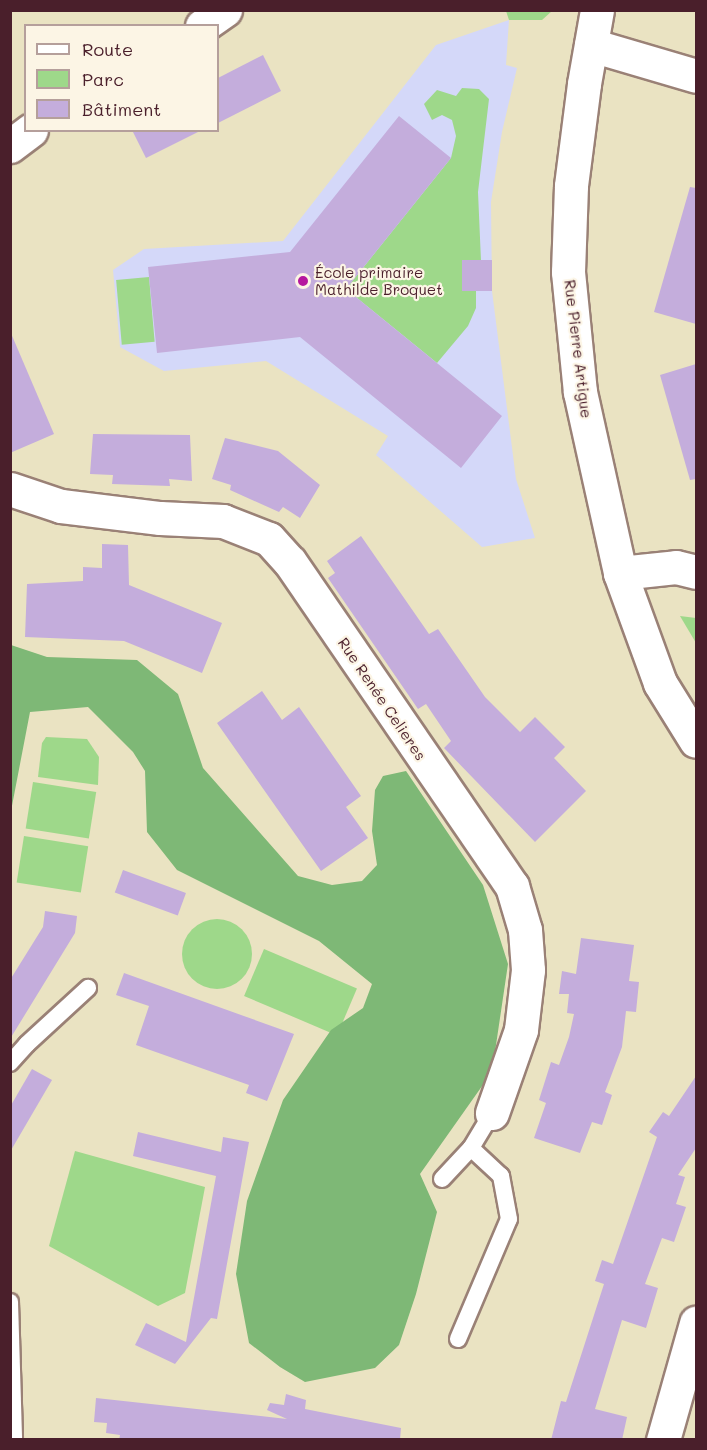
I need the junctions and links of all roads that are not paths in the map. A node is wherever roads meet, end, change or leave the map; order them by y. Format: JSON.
{"nodes":[{"id":1,"x":225,"y":10,"type":"edge"},
{"id":2,"x":597,"y":10,"type":"edge"},
{"id":3,"x":205,"y":24,"type":"edge"},
{"id":4,"x":591,"y":45,"type":"junction"},
{"id":5,"x":696,"y":76,"type":"edge"},
{"id":6,"x":28,"y":132,"type":"edge"},
{"id":7,"x":10,"y":146,"type":"edge"},
{"id":8,"x":10,"y":489,"type":"edge"},
{"id":9,"x":696,"y":572,"type":"edge"},
{"id":10,"x":620,"y":573,"type":"junction"},
{"id":11,"x":696,"y":741,"type":"edge"},
{"id":12,"x":88,"y":988,"type":"dead end"},
{"id":13,"x":10,"y":1064,"type":"edge"},
{"id":14,"x":492,"y":1113,"type":"joint"},
{"id":15,"x":471,"y":1148,"type":"junction"},
{"id":16,"x":442,"y":1179,"type":"dead end"},
{"id":17,"x":10,"y":1302,"type":"edge"},
{"id":18,"x":696,"y":1323,"type":"edge"},
{"id":19,"x":458,"y":1339,"type":"dead end"},
{"id":20,"x":14,"y":1440,"type":"edge"},
{"id":21,"x":663,"y":1440,"type":"edge"}],
"edges":[{"from":1,"to":3,"type":"street"},
{"from":2,"to":4,"type":"street","name":"Rue Pierre Artigue"},
{"from":4,"to":5,"type":"street"},
{"from":4,"to":10,"type":"street","name":"Rue Pierre Artigue"},
{"from":6,"to":7,"type":"street"},
{"from":8,"to":14,"type":"street","name":"Rue Renée Celieres"},
{"from":9,"to":10,"type":"street"},
{"from":10,"to":11,"type":"street","name":"Rue Pierre Artigue"},
{"from":12,"to":13,"type":"lane"},
{"from":14,"to":15,"type":"lane"},
{"from":15,"to":16,"type":"lane"},
{"from":15,"to":19,"type":"lane"},
{"from":17,"to":20,"type":"lane"},
{"from":18,"to":21,"type":"street"}]}
